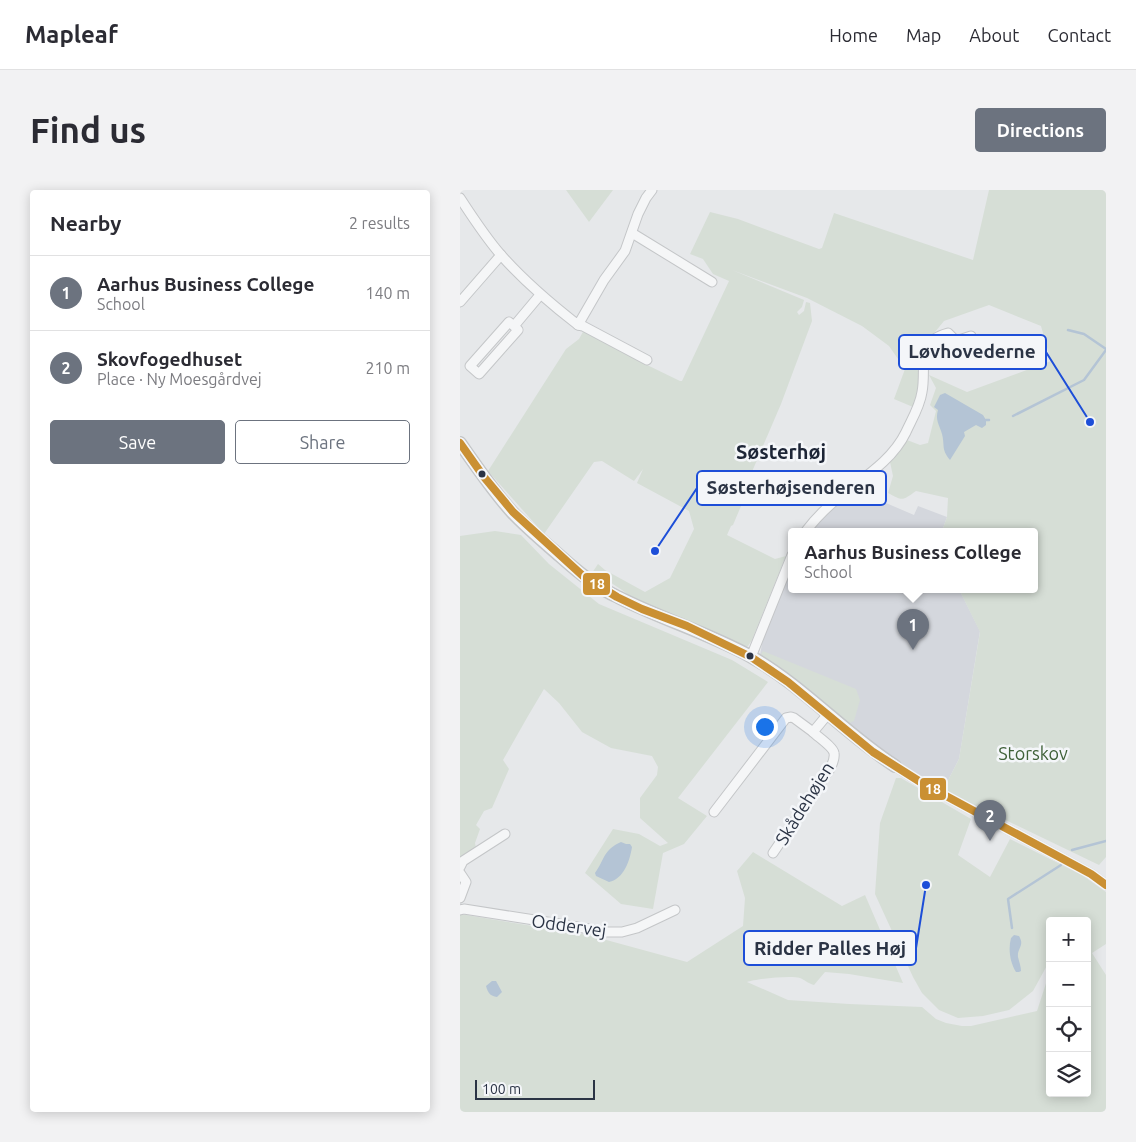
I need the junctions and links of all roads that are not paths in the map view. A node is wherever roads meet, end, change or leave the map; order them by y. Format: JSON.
{"nodes":[{"id":1,"x":652,"y":190,"type":"edge"},
{"id":2,"x":460,"y":198,"type":"edge"},
{"id":3,"x":463,"y":210,"type":"edge"},
{"id":4,"x":632,"y":233,"type":"junction"},
{"id":5,"x":501,"y":255,"type":"junction"},
{"id":6,"x":712,"y":282,"type":"dead end"},
{"id":7,"x":540,"y":295,"type":"junction"},
{"id":8,"x":460,"y":302,"type":"edge"},
{"id":9,"x":578,"y":325,"type":"junction"},
{"id":10,"x":514,"y":326,"type":"junction"},
{"id":11,"x":971,"y":336,"type":"dead end"},
{"id":12,"x":647,"y":360,"type":"dead end"},
{"id":13,"x":460,"y":443,"type":"edge"},
{"id":14,"x":808,"y":528,"type":"edge"},
{"id":15,"x":788,"y":564,"type":"edge"},
{"id":16,"x":751,"y":657,"type":"junction"},
{"id":17,"x":828,"y":714,"type":"junction"},
{"id":18,"x":812,"y":732,"type":"junction"},
{"id":19,"x":894,"y":766,"type":"joint"},
{"id":20,"x":714,"y":812,"type":"dead end"},
{"id":21,"x":505,"y":834,"type":"dead end"},
{"id":22,"x":773,"y":853,"type":"dead end"},
{"id":23,"x":460,"y":867,"type":"edge"},
{"id":24,"x":460,"y":873,"type":"edge"},
{"id":25,"x":1106,"y":884,"type":"edge"},
{"id":26,"x":460,"y":898,"type":"edge"},
{"id":27,"x":460,"y":910,"type":"edge"},
{"id":28,"x":675,"y":910,"type":"dead end"}],
"edges":[{"from":1,"to":4,"type":"street"},
{"from":2,"to":3,"type":"street"},
{"from":3,"to":5,"type":"street"},
{"from":4,"to":6,"type":"street"},
{"from":4,"to":9,"type":"street"},
{"from":5,"to":7,"type":"street"},
{"from":5,"to":8,"type":"street"},
{"from":7,"to":9,"type":"street"},
{"from":7,"to":10,"type":"street"},
{"from":9,"to":12,"type":"street"},
{"from":10,"to":10,"type":"street"},
{"from":11,"to":14,"type":"street"},
{"from":13,"to":16,"type":"street"},
{"from":15,"to":16,"type":"street"},
{"from":16,"to":17,"type":"street"},
{"from":17,"to":18,"type":"street","name":"Skådehøjen"},
{"from":17,"to":19,"type":"street"},
{"from":18,"to":20,"type":"street","name":"Skådehøjen"},
{"from":18,"to":22,"type":"street","name":"Skådehøjen"},
{"from":19,"to":25,"type":"street"},
{"from":21,"to":23,"type":"street"},
{"from":24,"to":26,"type":"street"},
{"from":27,"to":28,"type":"street","name":"Oddervej"}]}
